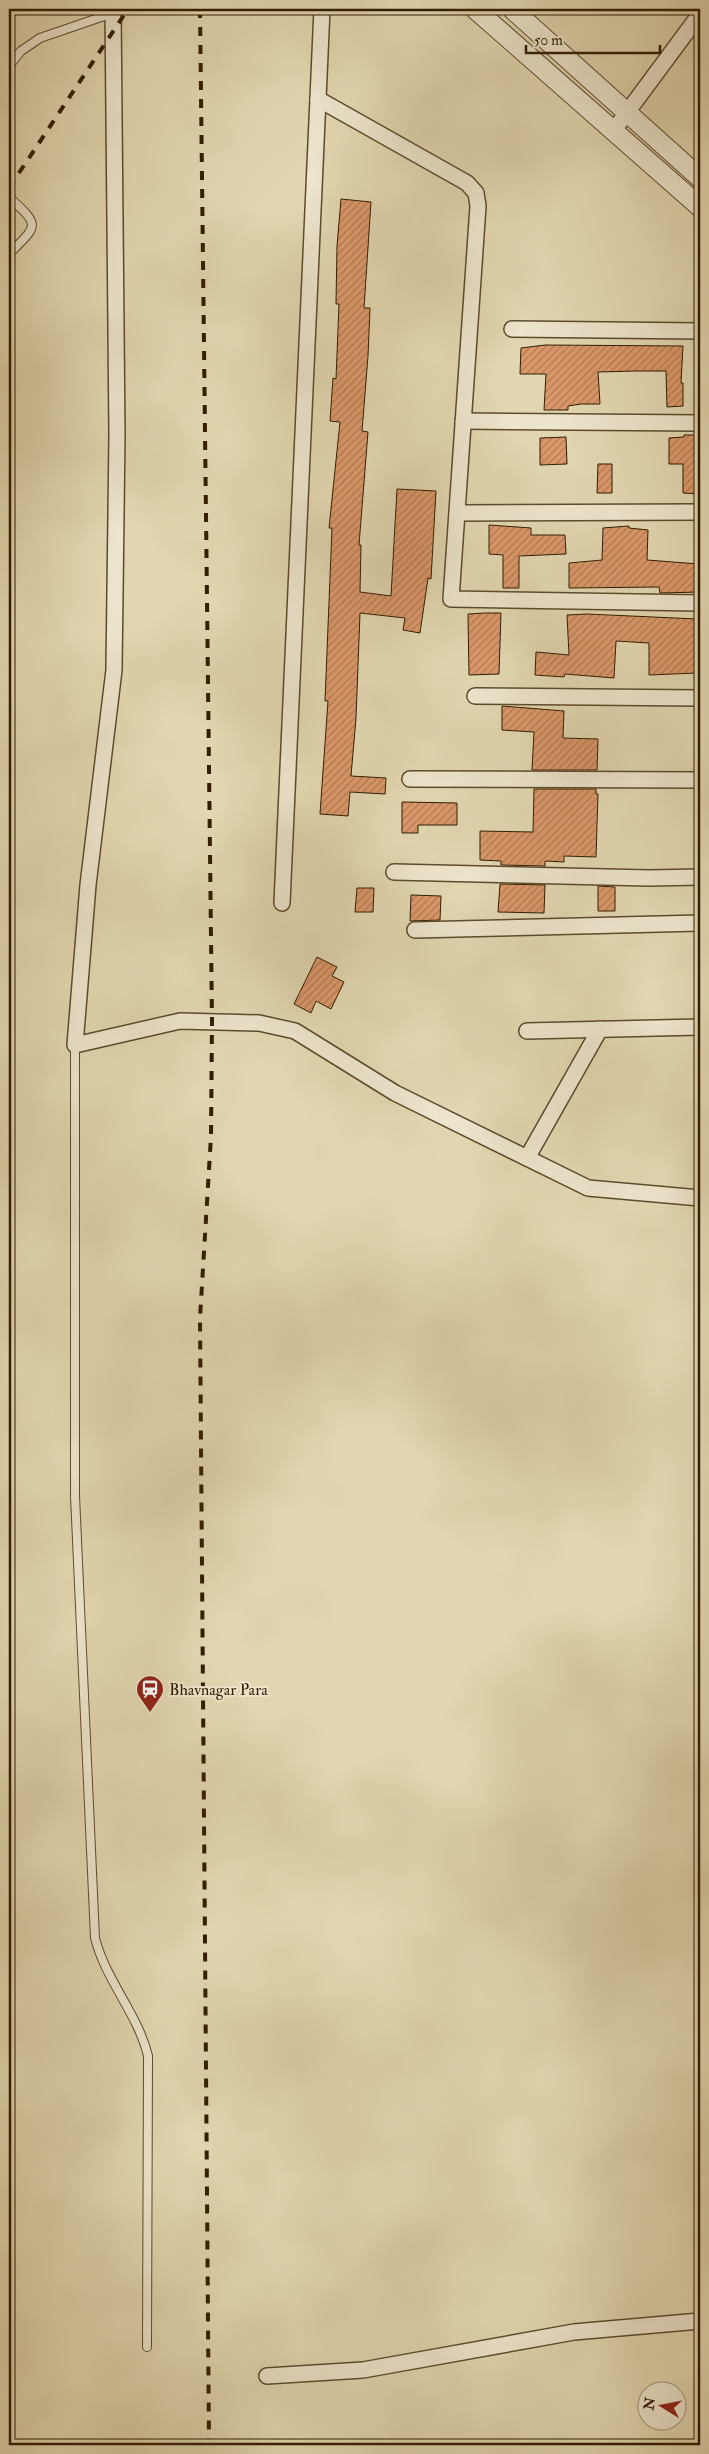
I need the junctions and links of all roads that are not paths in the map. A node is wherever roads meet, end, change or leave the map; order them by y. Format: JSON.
{"nodes":[{"id":1,"x":322,"y":9,"type":"edge"},
{"id":2,"x":475,"y":9,"type":"edge"},
{"id":3,"x":512,"y":9,"type":"edge"},
{"id":4,"x":113,"y":11,"type":"edge"},
{"id":5,"x":699,"y":16,"type":"edge"},
{"id":6,"x":9,"y":66,"type":"edge"},
{"id":7,"x":318,"y":99,"type":"junction"},
{"id":8,"x":627,"y":112,"type":"junction"},
{"id":9,"x":614,"y":130,"type":"junction"},
{"id":10,"x":700,"y":178,"type":"edge"},
{"id":11,"x":9,"y":197,"type":"edge"},
{"id":12,"x":700,"y":207,"type":"edge"},
{"id":13,"x":9,"y":254,"type":"edge"},
{"id":14,"x":512,"y":328,"type":"dead end"},
{"id":15,"x":700,"y":330,"type":"edge"},
{"id":16,"x":462,"y":421,"type":"junction"},
{"id":17,"x":700,"y":423,"type":"edge"},
{"id":18,"x":700,"y":512,"type":"edge"},
{"id":19,"x":457,"y":513,"type":"junction"},
{"id":20,"x":700,"y":603,"type":"edge"},
{"id":21,"x":475,"y":696,"type":"dead end"},
{"id":22,"x":700,"y":698,"type":"edge"},
{"id":23,"x":410,"y":780,"type":"dead end"},
{"id":24,"x":700,"y":780,"type":"edge"},
{"id":25,"x":394,"y":872,"type":"dead end"},
{"id":26,"x":700,"y":877,"type":"edge"},
{"id":27,"x":282,"y":903,"type":"dead end"},
{"id":28,"x":700,"y":923,"type":"edge"},
{"id":29,"x":415,"y":930,"type":"dead end"},
{"id":30,"x":700,"y":1028,"type":"edge"},
{"id":31,"x":600,"y":1029,"type":"junction"},
{"id":32,"x":527,"y":1031,"type":"dead end"},
{"id":33,"x":75,"y":1045,"type":"junction"},
{"id":34,"x":527,"y":1158,"type":"junction"},
{"id":35,"x":700,"y":1199,"type":"edge"},
{"id":36,"x":700,"y":2321,"type":"edge"},
{"id":37,"x":147,"y":2347,"type":"dead end"},
{"id":38,"x":268,"y":2376,"type":"dead end"}],
"edges":[{"from":1,"to":7,"type":"street"},
{"from":2,"to":9,"type":"street"},
{"from":3,"to":8,"type":"street"},
{"from":4,"to":6,"type":"lane"},
{"from":4,"to":33,"type":"street"},
{"from":5,"to":8,"type":"street"},
{"from":7,"to":16,"type":"street"},
{"from":7,"to":27,"type":"street"},
{"from":8,"to":9,"type":"street"},
{"from":8,"to":10,"type":"street"},
{"from":9,"to":12,"type":"street"},
{"from":11,"to":13,"type":"lane"},
{"from":14,"to":15,"type":"street"},
{"from":16,"to":17,"type":"street"},
{"from":16,"to":19,"type":"street"},
{"from":18,"to":19,"type":"street"},
{"from":19,"to":20,"type":"street"},
{"from":21,"to":22,"type":"street"},
{"from":23,"to":24,"type":"street"},
{"from":25,"to":26,"type":"street"},
{"from":28,"to":29,"type":"street"},
{"from":30,"to":31,"type":"street"},
{"from":31,"to":32,"type":"street"},
{"from":31,"to":34,"type":"street"},
{"from":33,"to":34,"type":"street"},
{"from":33,"to":37,"type":"lane"},
{"from":34,"to":35,"type":"street"},
{"from":36,"to":38,"type":"street"}]}
